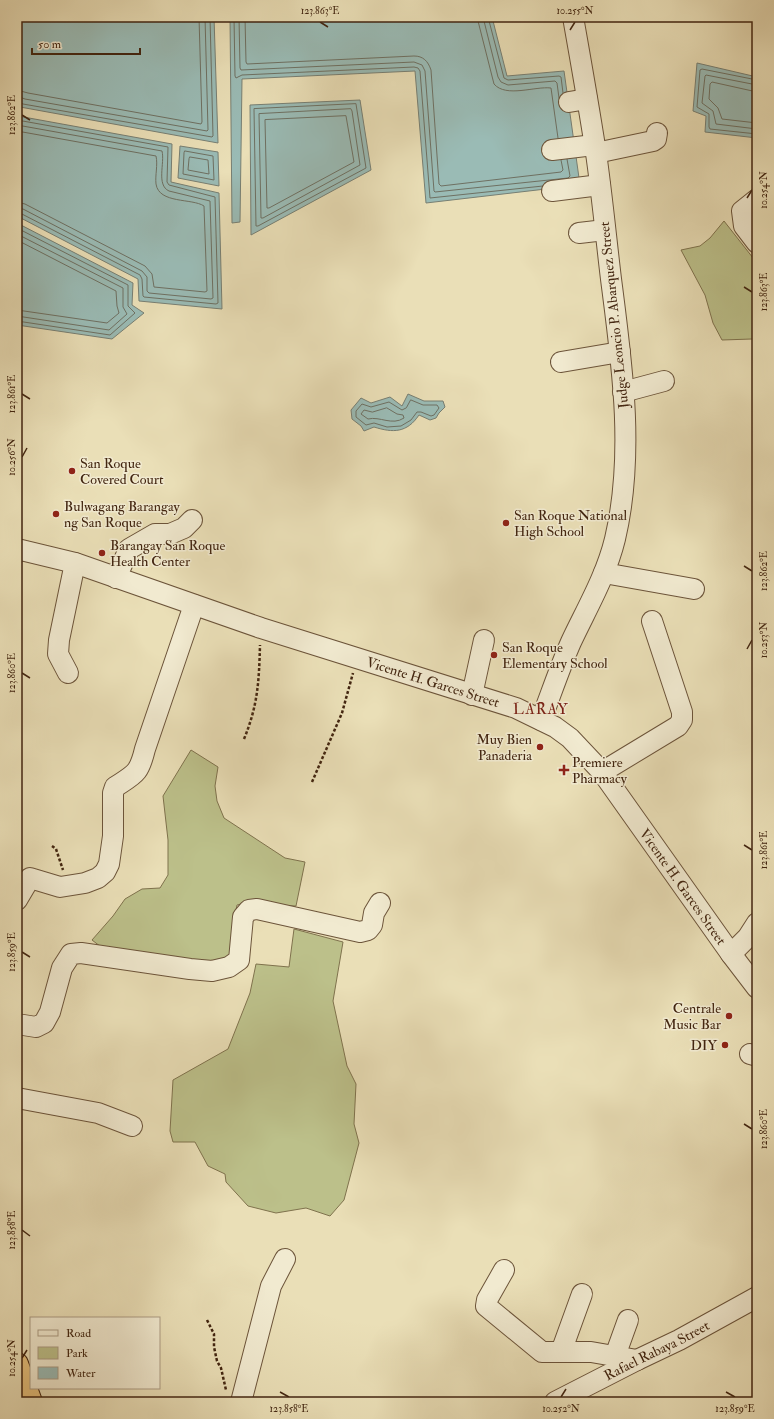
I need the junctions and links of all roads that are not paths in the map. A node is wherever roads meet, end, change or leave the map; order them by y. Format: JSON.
{"nodes":[{"id":1,"x":573,"y":17,"type":"edge"},
{"id":2,"x":657,"y":133,"type":"dead end"},
{"id":3,"x":595,"y":149,"type":"junction"},
{"id":4,"x":552,"y":150,"type":"dead end"},
{"id":5,"x":600,"y":185,"type":"junction"},
{"id":6,"x":552,"y":191,"type":"dead end"},
{"id":7,"x":757,"y":199,"type":"edge"},
{"id":8,"x":605,"y":230,"type":"junction"},
{"id":9,"x":579,"y":233,"type":"dead end"},
{"id":10,"x":757,"y":243,"type":"edge"},
{"id":11,"x":620,"y":352,"type":"junction"},
{"id":12,"x":561,"y":362,"type":"dead end"},
{"id":13,"x":664,"y":381,"type":"dead end"},
{"id":14,"x":623,"y":392,"type":"junction"},
{"id":15,"x":192,"y":520,"type":"dead end"},
{"id":16,"x":17,"y":549,"type":"edge"},
{"id":17,"x":75,"y":563,"type":"junction"},
{"id":18,"x":604,"y":572,"type":"junction"},
{"id":19,"x":116,"y":578,"type":"junction"},
{"id":20,"x":694,"y":589,"type":"dead end"},
{"id":21,"x":194,"y":605,"type":"junction"},
{"id":22,"x":652,"y":621,"type":"dead end"},
{"id":23,"x":484,"y":640,"type":"dead end"},
{"id":24,"x":68,"y":673,"type":"dead end"},
{"id":25,"x":472,"y":695,"type":"junction"},
{"id":26,"x":541,"y":720,"type":"junction"},
{"id":27,"x":602,"y":772,"type":"junction"},
{"id":28,"x":17,"y":900,"type":"edge"},
{"id":29,"x":380,"y":903,"type":"dead end"},
{"id":30,"x":757,"y":923,"type":"edge"},
{"id":31,"x":731,"y":954,"type":"junction"},
{"id":32,"x":757,"y":988,"type":"edge"},
{"id":33,"x":17,"y":1024,"type":"edge"},
{"id":34,"x":17,"y":1098,"type":"edge"},
{"id":35,"x":132,"y":1126,"type":"dead end"},
{"id":36,"x":284,"y":1259,"type":"dead end"},
{"id":37,"x":504,"y":1270,"type":"dead end"},
{"id":38,"x":582,"y":1294,"type":"dead end"},
{"id":39,"x":757,"y":1297,"type":"edge"},
{"id":40,"x":628,"y":1320,"type":"dead end"},
{"id":41,"x":561,"y":1352,"type":"junction"},
{"id":42,"x":615,"y":1356,"type":"junction"},
{"id":43,"x":636,"y":1360,"type":"junction"},
{"id":44,"x":17,"y":1364,"type":"edge"},
{"id":45,"x":588,"y":1395,"type":"edge"},
{"id":46,"x":31,"y":1402,"type":"edge"},
{"id":47,"x":241,"y":1402,"type":"edge"},
{"id":48,"x":555,"y":1402,"type":"edge"}],
"edges":[{"from":1,"to":3,"type":"street","name":"Judge Leoncio P. Abarquez Street"},
{"from":2,"to":3,"type":"street"},
{"from":3,"to":4,"type":"street"},
{"from":3,"to":5,"type":"street","name":"Judge Leoncio P. Abarquez Street"},
{"from":5,"to":6,"type":"street"},
{"from":5,"to":8,"type":"street","name":"Judge Leoncio P. Abarquez Street"},
{"from":7,"to":10,"type":"street"},
{"from":8,"to":9,"type":"street"},
{"from":8,"to":11,"type":"street","name":"Judge Leoncio P. Abarquez Street"},
{"from":11,"to":12,"type":"street"},
{"from":11,"to":14,"type":"street","name":"Judge Leoncio P. Abarquez Street"},
{"from":13,"to":14,"type":"street"},
{"from":14,"to":18,"type":"street","name":"Judge Leoncio P. Abarquez Street"},
{"from":15,"to":19,"type":"street"},
{"from":16,"to":17,"type":"street","name":"Vicente H. Garces Street"},
{"from":17,"to":19,"type":"street","name":"Vicente H. Garces Street"},
{"from":17,"to":24,"type":"street"},
{"from":18,"to":20,"type":"street"},
{"from":18,"to":26,"type":"street","name":"Judge Leoncio P. Abarquez Street"},
{"from":19,"to":21,"type":"street","name":"Vicente H. Garces Street"},
{"from":21,"to":25,"type":"street","name":"Vicente H. Garces Street"},
{"from":21,"to":28,"type":"street"},
{"from":22,"to":27,"type":"street"},
{"from":23,"to":25,"type":"street"},
{"from":25,"to":26,"type":"street","name":"Vicente H. Garces Street"},
{"from":26,"to":27,"type":"street","name":"Vicente H. Garces Street"},
{"from":27,"to":31,"type":"street","name":"Vicente H. Garces Street"},
{"from":29,"to":33,"type":"street"},
{"from":30,"to":31,"type":"street"},
{"from":31,"to":32,"type":"street","name":"Vicente H. Garces Street"},
{"from":34,"to":35,"type":"street"},
{"from":36,"to":47,"type":"street"},
{"from":37,"to":41,"type":"street"},
{"from":38,"to":41,"type":"street"},
{"from":39,"to":43,"type":"street","name":"Rafael Rabaya Street"},
{"from":40,"to":42,"type":"street"},
{"from":41,"to":42,"type":"street"},
{"from":42,"to":43,"type":"street"},
{"from":43,"to":45,"type":"street","name":"Rafael Rabaya Street"},
{"from":44,"to":46,"type":"highway"},
{"from":45,"to":48,"type":"street","name":"Rafael Rabaya Street"}]}
